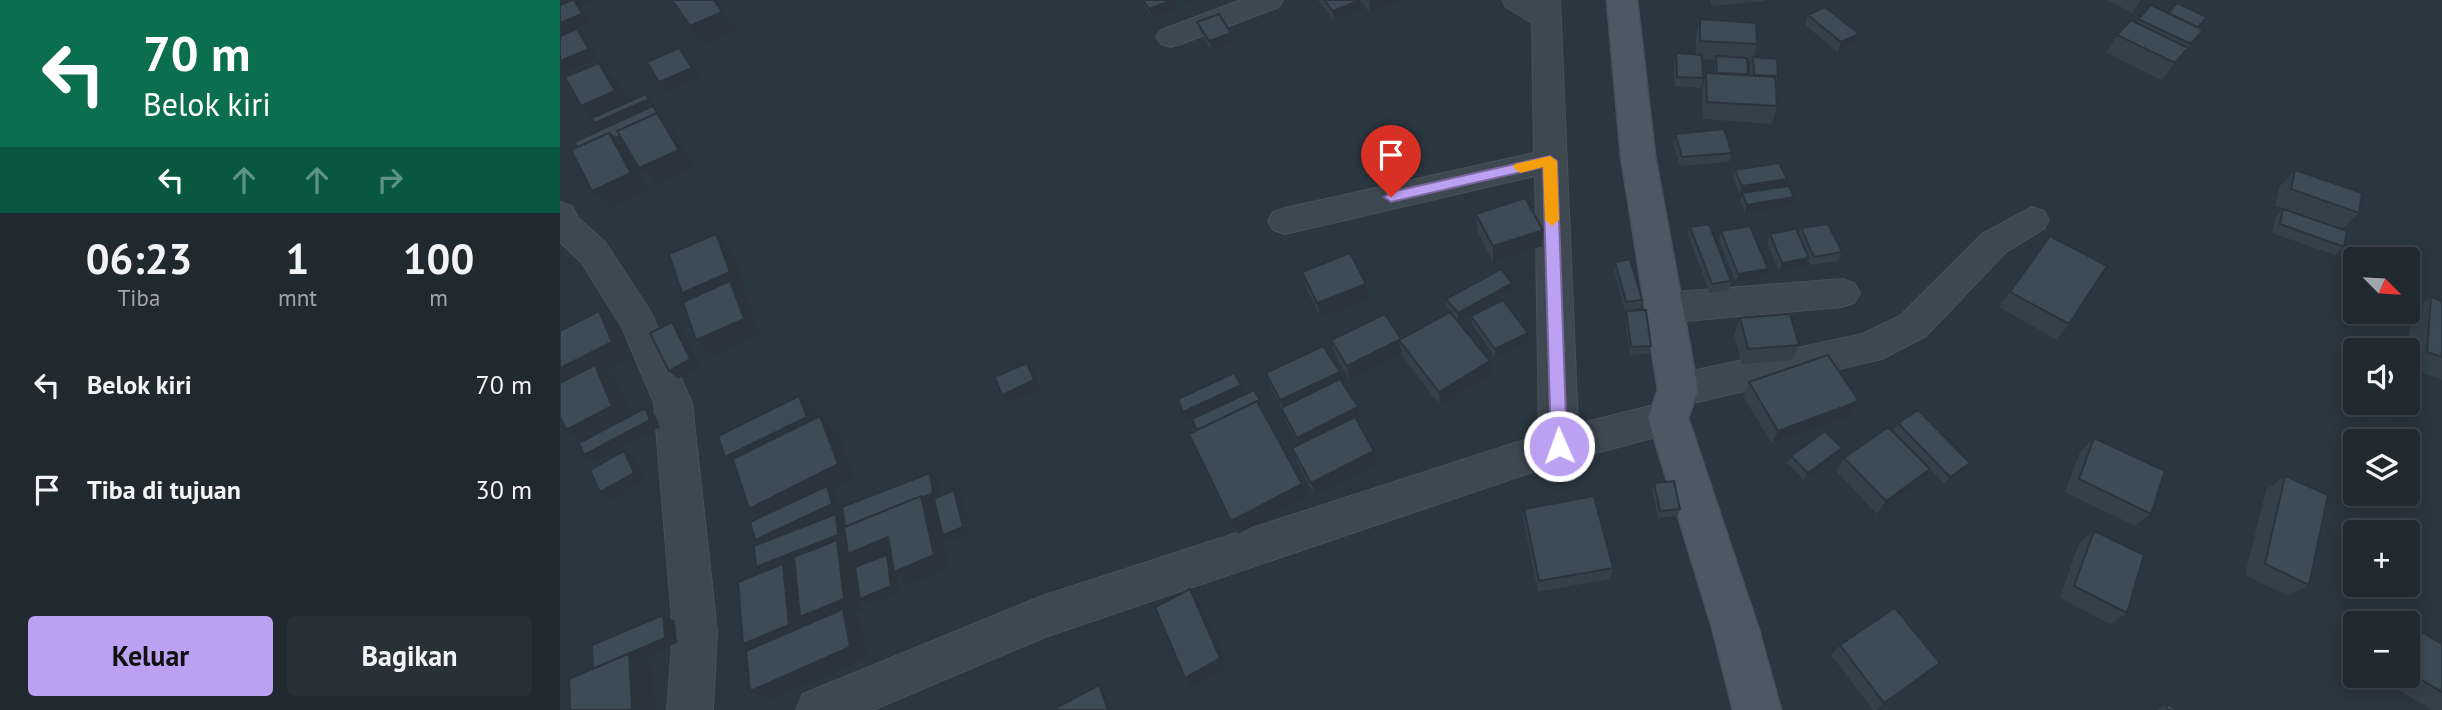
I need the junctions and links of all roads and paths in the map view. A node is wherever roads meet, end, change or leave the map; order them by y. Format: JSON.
{"nodes":[{"id":1,"x":1269,"y":0,"type":"edge"},
{"id":2,"x":1516,"y":0,"type":"edge"},
{"id":3,"x":1622,"y":0,"type":"edge"},
{"id":4,"x":1546,"y":9,"type":"edge"},
{"id":5,"x":1171,"y":37,"type":"dead end"},
{"id":6,"x":1550,"y":161,"type":"junction"},
{"id":7,"x":560,"y":215,"type":"edge"},
{"id":8,"x":2032,"y":220,"type":"dead end"},
{"id":9,"x":1286,"y":221,"type":"dead end"},
{"id":10,"x":1842,"y":293,"type":"dead end"},
{"id":11,"x":1664,"y":308,"type":"junction"},
{"id":12,"x":1673,"y":404,"type":"junction"},
{"id":13,"x":1559,"y":446,"type":"junction"},
{"id":14,"x":690,"y":710,"type":"edge"},
{"id":15,"x":819,"y":710,"type":"edge"},
{"id":16,"x":1757,"y":710,"type":"edge"}],
"edges":[{"from":1,"to":5,"type":"street"},
{"from":2,"to":4,"type":"street"},
{"from":3,"to":11,"type":"street"},
{"from":4,"to":6,"type":"street"},
{"from":6,"to":9,"type":"street"},
{"from":6,"to":13,"type":"street"},
{"from":7,"to":14,"type":"street"},
{"from":8,"to":12,"type":"street"},
{"from":10,"to":11,"type":"street"},
{"from":11,"to":12,"type":"street"},
{"from":12,"to":13,"type":"street"},
{"from":12,"to":16,"type":"street"},
{"from":13,"to":15,"type":"street"}]}
